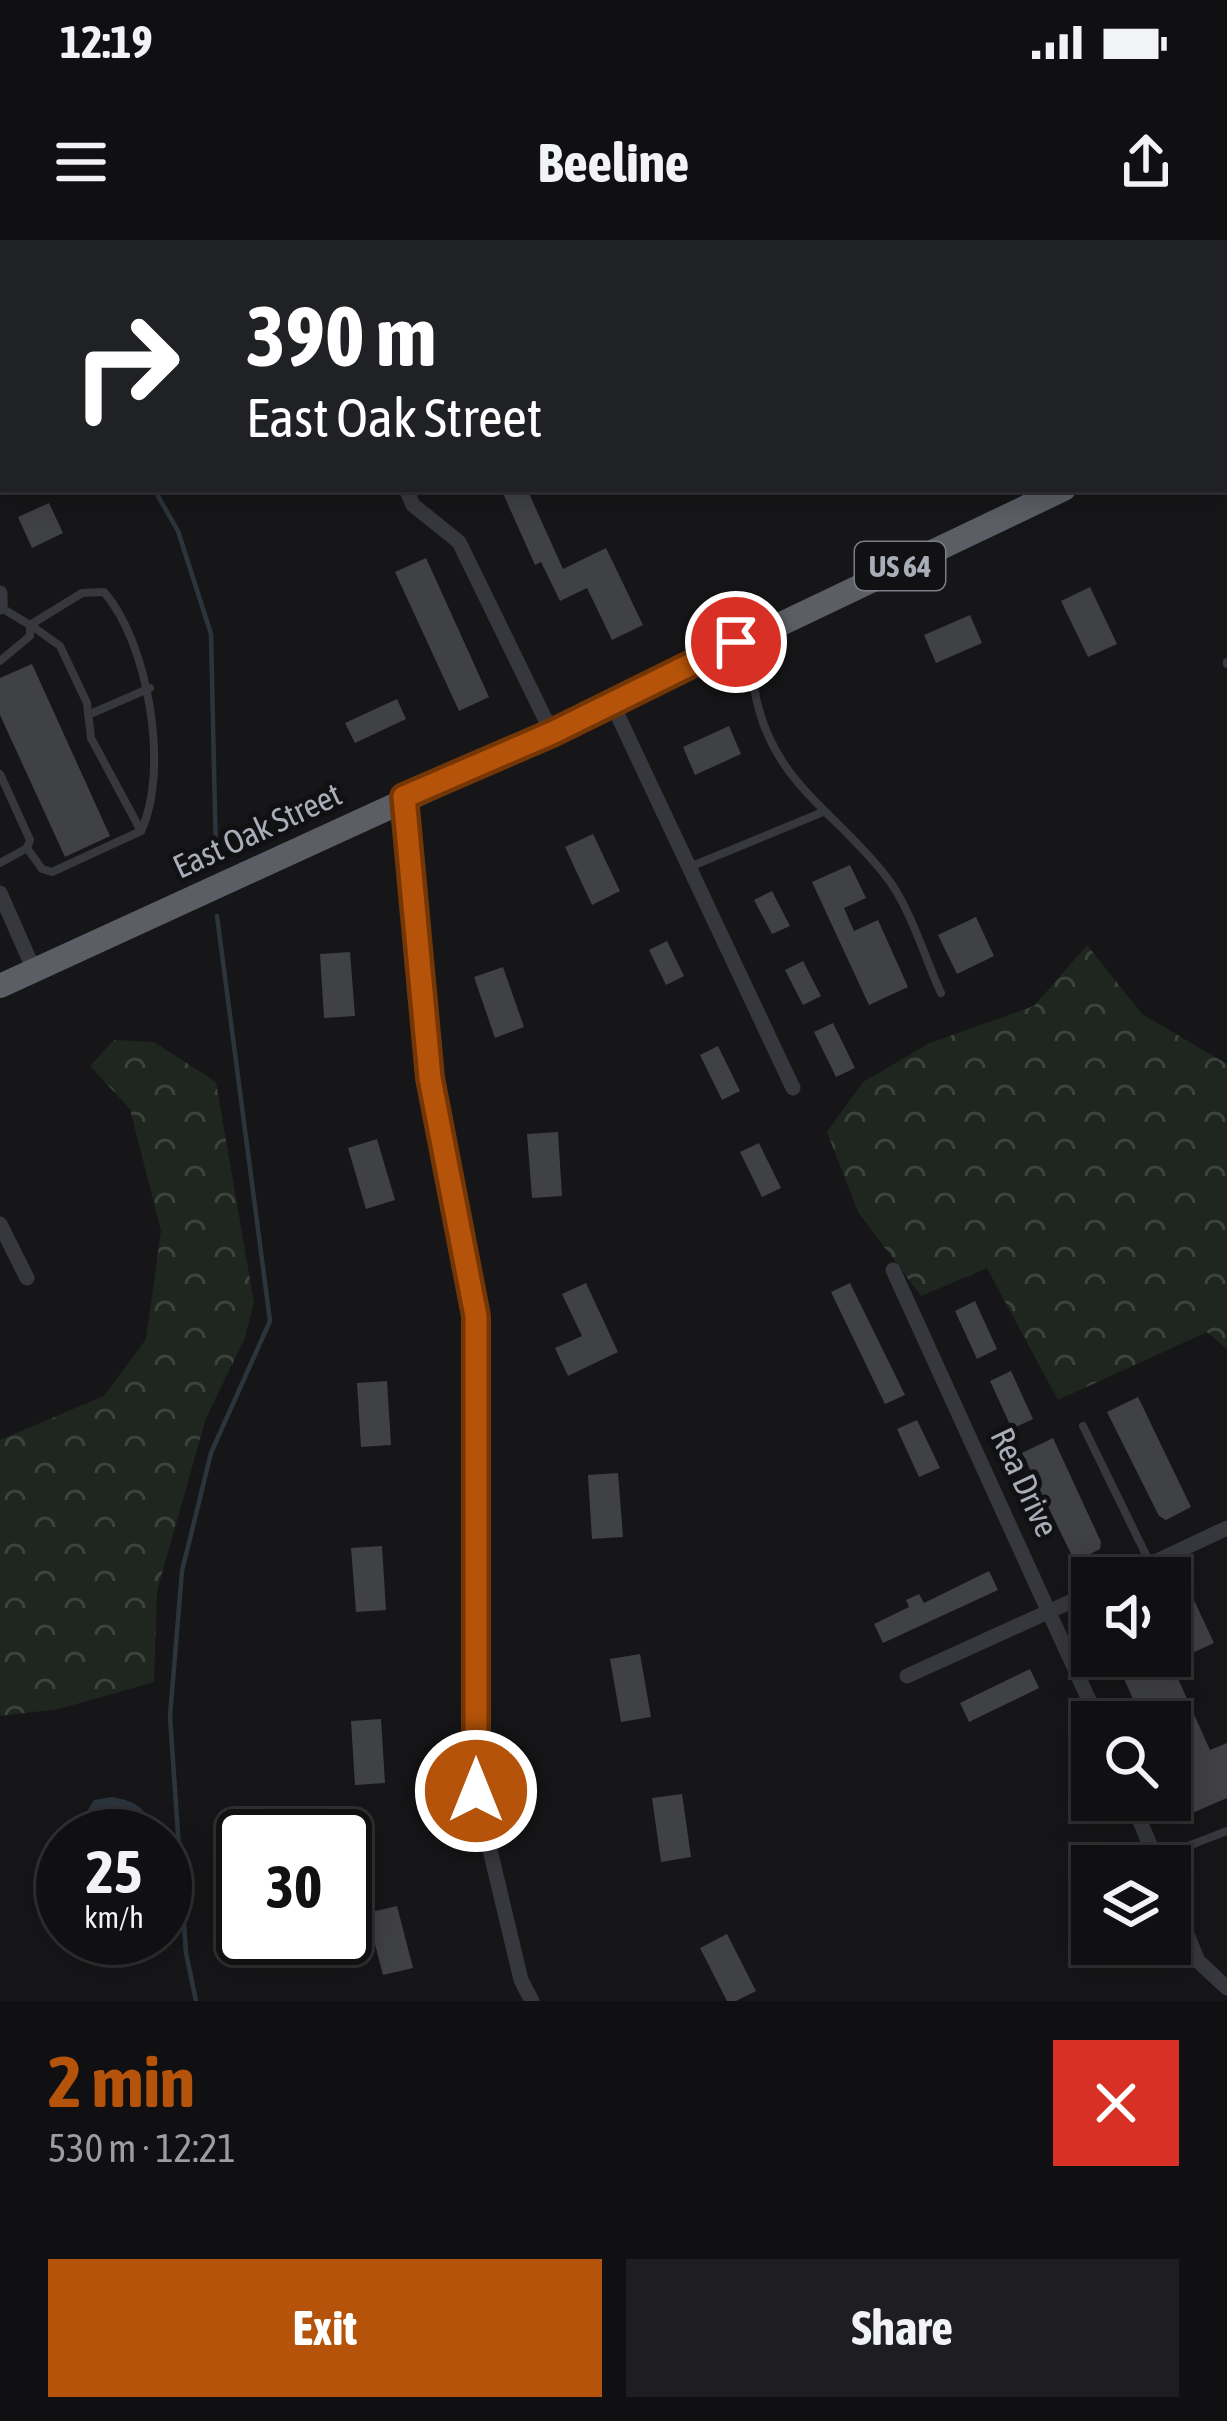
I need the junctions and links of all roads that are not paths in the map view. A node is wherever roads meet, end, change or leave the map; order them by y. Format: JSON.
{"nodes":[{"id":1,"x":407,"y":492,"type":"edge"},
{"id":2,"x":1058,"y":492,"type":"edge"},
{"id":3,"x":0,"y":593,"type":"edge"},
{"id":4,"x":0,"y":607,"type":"edge"},
{"id":5,"x":30,"y":625,"type":"junction"},
{"id":6,"x":0,"y":661,"type":"edge"},
{"id":7,"x":754,"y":687,"type":"dead end"},
{"id":8,"x":150,"y":688,"type":"junction"},
{"id":9,"x":611,"y":701,"type":"junction"},
{"id":10,"x":88,"y":715,"type":"junction"},
{"id":11,"x":552,"y":733,"type":"junction"},
{"id":12,"x":0,"y":774,"type":"edge"},
{"id":13,"x":404,"y":797,"type":"junction"},
{"id":14,"x":823,"y":812,"type":"junction"},
{"id":15,"x":141,"y":831,"type":"junction"},
{"id":16,"x":26,"y":848,"type":"junction"},
{"id":17,"x":0,"y":863,"type":"edge"},
{"id":18,"x":692,"y":866,"type":"junction"},
{"id":19,"x":0,"y":893,"type":"edge"},
{"id":20,"x":34,"y":970,"type":"junction"},
{"id":21,"x":0,"y":986,"type":"edge"},
{"id":22,"x":941,"y":993,"type":"dead end"},
{"id":23,"x":793,"y":1088,"type":"dead end"},
{"id":24,"x":0,"y":1224,"type":"edge"},
{"id":25,"x":893,"y":1270,"type":"dead end"},
{"id":26,"x":27,"y":1278,"type":"dead end"},
{"id":27,"x":1083,"y":1426,"type":"dead end"},
{"id":28,"x":1227,"y":1528,"type":"edge"},
{"id":29,"x":1148,"y":1557,"type":"edge"},
{"id":30,"x":1166,"y":1557,"type":"edge"},
{"id":31,"x":1071,"y":1601,"type":"edge"},
{"id":32,"x":1052,"y":1610,"type":"junction"},
{"id":33,"x":907,"y":1676,"type":"dead end"},
{"id":34,"x":1090,"y":1701,"type":"edge"},
{"id":35,"x":1227,"y":1831,"type":"edge"},
{"id":36,"x":1191,"y":1847,"type":"edge"},
{"id":37,"x":1191,"y":1944,"type":"edge"},
{"id":38,"x":1227,"y":1988,"type":"edge"},
{"id":39,"x":532,"y":2001,"type":"edge"}],
"edges":[{"from":1,"to":11,"type":"street"},
{"from":2,"to":9,"type":"highway","name":"East Oak Street","number":"US 64"},
{"from":3,"to":4,"type":"street"},
{"from":4,"to":5,"type":"lane"},
{"from":5,"to":6,"type":"lane"},
{"from":5,"to":8,"type":"lane"},
{"from":5,"to":10,"type":"lane"},
{"from":7,"to":14,"type":"lane"},
{"from":8,"to":10,"type":"lane"},
{"from":8,"to":15,"type":"lane"},
{"from":9,"to":11,"type":"highway","name":"East Oak Street","number":"US 64"},
{"from":9,"to":18,"type":"street"},
{"from":10,"to":15,"type":"lane"},
{"from":11,"to":13,"type":"highway","name":"East Oak Street","number":"US 64"},
{"from":12,"to":16,"type":"lane"},
{"from":13,"to":20,"type":"highway","name":"East Oak Street","number":"US 64"},
{"from":13,"to":39,"type":"street"},
{"from":14,"to":18,"type":"lane"},
{"from":14,"to":22,"type":"lane"},
{"from":15,"to":16,"type":"lane"},
{"from":16,"to":17,"type":"lane"},
{"from":18,"to":23,"type":"street"},
{"from":19,"to":20,"type":"street"},
{"from":20,"to":21,"type":"highway","name":"East Oak Street","number":"US 64"},
{"from":24,"to":26,"type":"street"},
{"from":25,"to":32,"type":"street","name":"Rea Drive"},
{"from":27,"to":29,"type":"lane"},
{"from":28,"to":30,"type":"street"},
{"from":31,"to":32,"type":"street"},
{"from":32,"to":33,"type":"street"},
{"from":32,"to":34,"type":"street","name":"Rea Drive"},
{"from":35,"to":36,"type":"lane"},
{"from":37,"to":38,"type":"street"}]}
